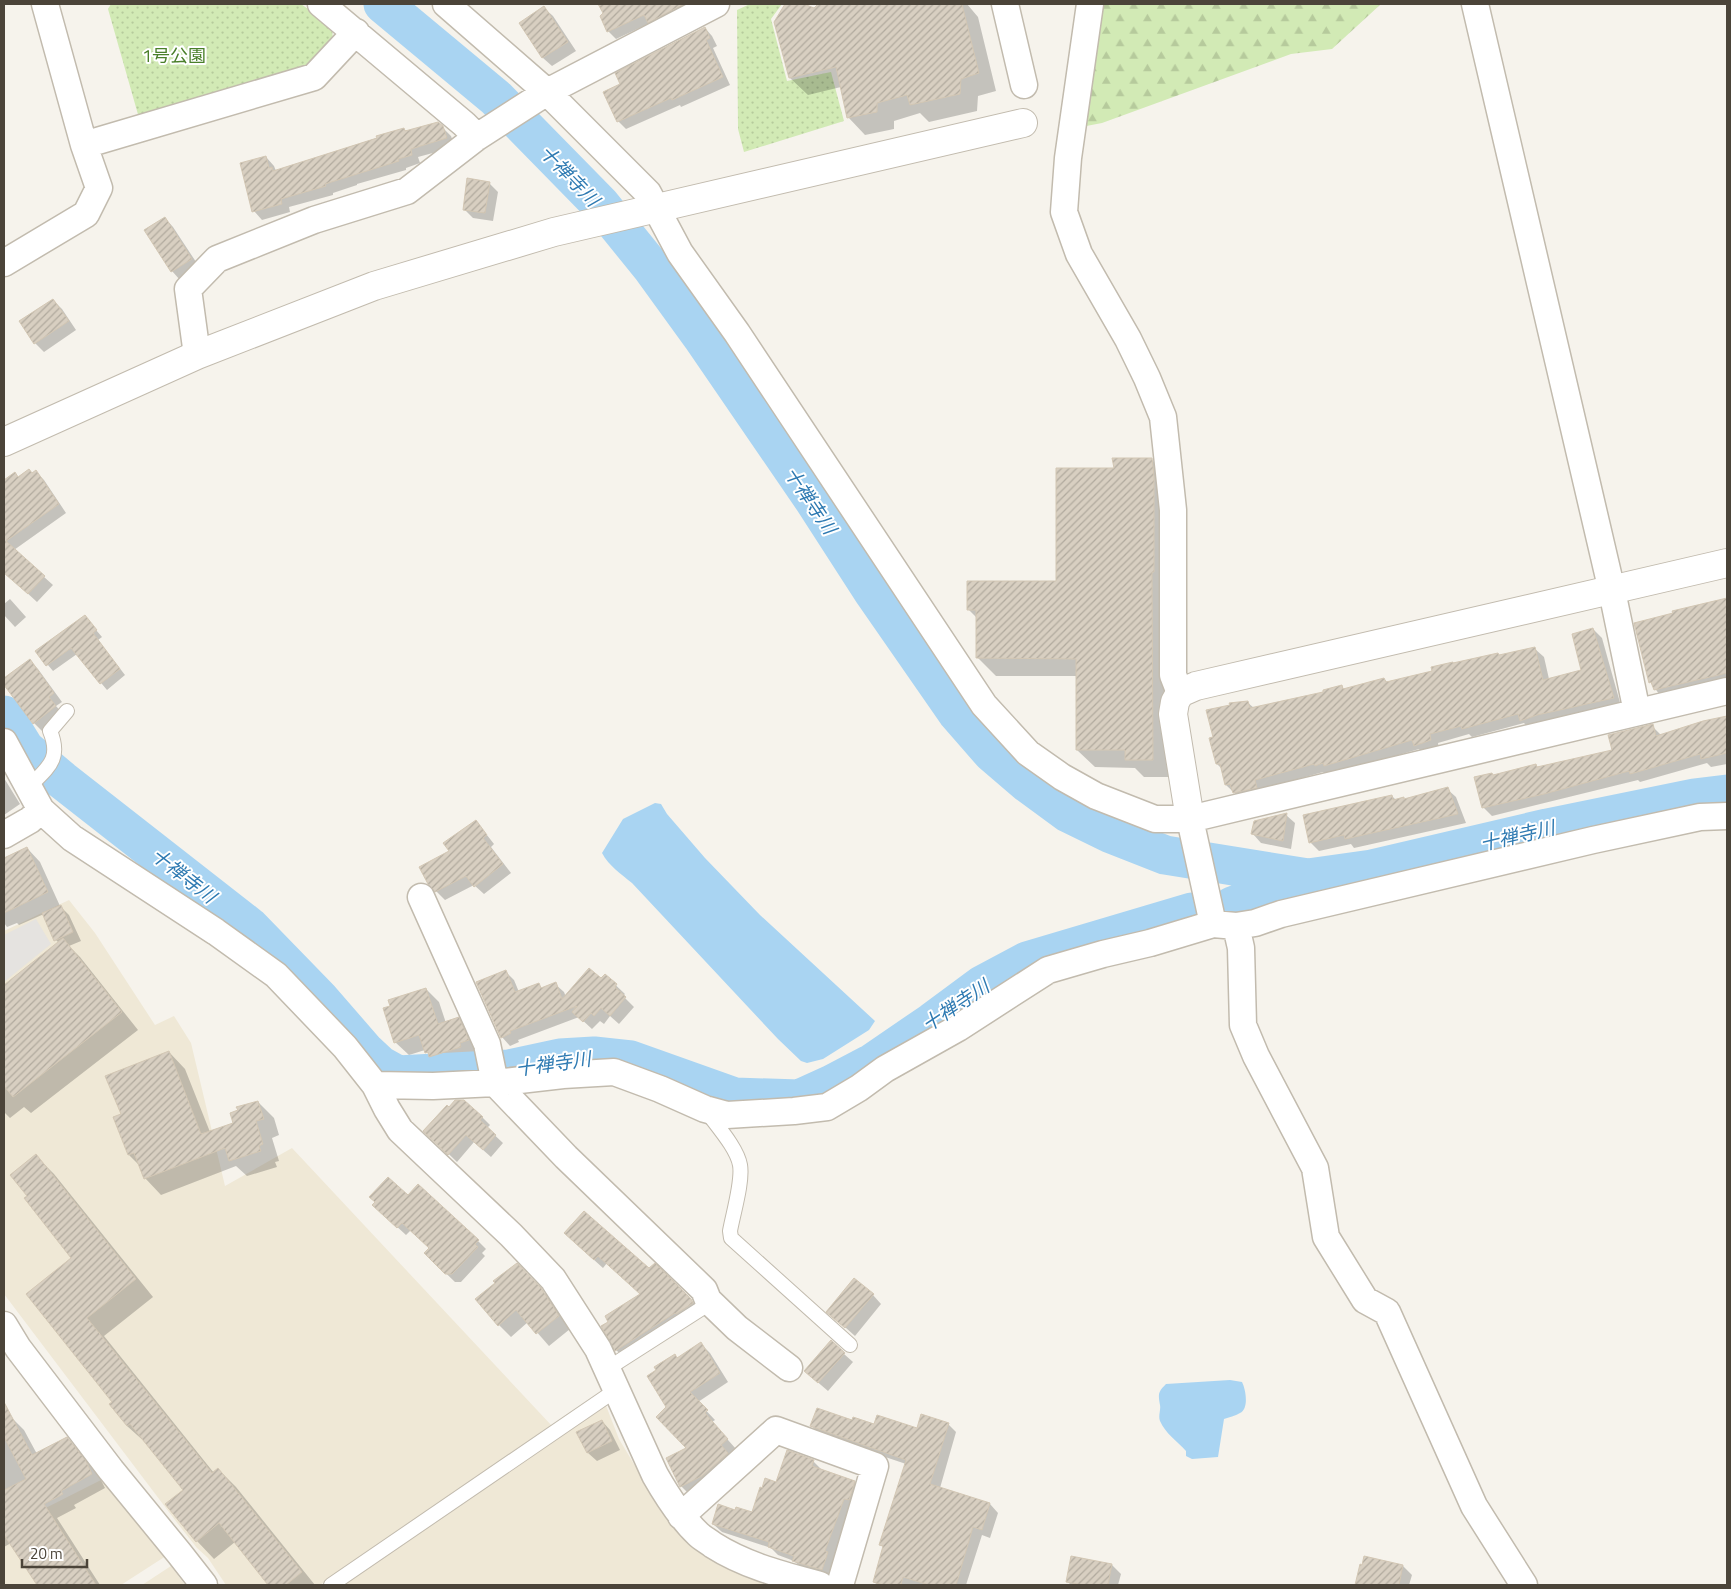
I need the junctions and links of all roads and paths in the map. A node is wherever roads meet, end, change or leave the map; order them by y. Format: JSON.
{"nodes":[{"id":1,"x":45,"y":4,"type":"edge"},
{"id":2,"x":321,"y":4,"type":"edge"},
{"id":3,"x":446,"y":4,"type":"edge"},
{"id":4,"x":716,"y":4,"type":"edge"},
{"id":5,"x":1005,"y":4,"type":"edge"},
{"id":6,"x":1090,"y":4,"type":"edge"},
{"id":7,"x":1475,"y":4,"type":"edge"},
{"id":8,"x":356,"y":32,"type":"junction"},
{"id":9,"x":1024,"y":85,"type":"dead end"},
{"id":10,"x":537,"y":98,"type":"junction"},
{"id":11,"x":1023,"y":123,"type":"dead end"},
{"id":12,"x":485,"y":132,"type":"junction"},
{"id":13,"x":84,"y":145,"type":"junction"},
{"id":14,"x":656,"y":208,"type":"junction"},
{"id":15,"x":4,"y":263,"type":"edge"},
{"id":16,"x":197,"y":355,"type":"junction"},
{"id":17,"x":4,"y":442,"type":"edge"},
{"id":18,"x":1727,"y":563,"type":"edge"},
{"id":19,"x":1612,"y":591,"type":"junction"},
{"id":20,"x":1727,"y":691,"type":"edge"},
{"id":21,"x":1180,"y":693,"type":"junction"},
{"id":22,"x":67,"y":711,"type":"dead end"},
{"id":23,"x":1637,"y":712,"type":"junction"},
{"id":24,"x":4,"y":742,"type":"edge"},
{"id":25,"x":28,"y":788,"type":"junction"},
{"id":26,"x":41,"y":810,"type":"junction"},
{"id":27,"x":1727,"y":816,"type":"edge"},
{"id":28,"x":1190,"y":819,"type":"junction"},
{"id":29,"x":4,"y":835,"type":"edge"},
{"id":30,"x":421,"y":897,"type":"dead end"},
{"id":31,"x":1225,"y":925,"type":"junction"},
{"id":32,"x":493,"y":1073,"type":"junction"},
{"id":33,"x":375,"y":1085,"type":"junction"},
{"id":34,"x":705,"y":1109,"type":"junction"},
{"id":35,"x":710,"y":1303,"type":"junction"},
{"id":36,"x":4,"y":1325,"type":"edge"},
{"id":37,"x":850,"y":1345,"type":"dead end"},
{"id":38,"x":789,"y":1368,"type":"dead end"},
{"id":39,"x":611,"y":1380,"type":"junction"},
{"id":40,"x":681,"y":1516,"type":"junction"},
{"id":41,"x":204,"y":1585,"type":"edge"},
{"id":42,"x":330,"y":1585,"type":"edge"},
{"id":43,"x":820,"y":1585,"type":"edge"},
{"id":44,"x":840,"y":1585,"type":"edge"},
{"id":45,"x":1524,"y":1585,"type":"edge"}],
"edges":[{"from":1,"to":13,"type":"street"},
{"from":2,"to":8,"type":"street"},
{"from":3,"to":10,"type":"street"},
{"from":4,"to":10,"type":"street"},
{"from":5,"to":9,"type":"street"},
{"from":6,"to":21,"type":"street"},
{"from":7,"to":19,"type":"street"},
{"from":8,"to":12,"type":"street"},
{"from":8,"to":13,"type":"street"},
{"from":10,"to":12,"type":"street"},
{"from":10,"to":14,"type":"street"},
{"from":11,"to":14,"type":"street"},
{"from":12,"to":16,"type":"street"},
{"from":13,"to":15,"type":"street"},
{"from":14,"to":16,"type":"street"},
{"from":14,"to":28,"type":"street"},
{"from":16,"to":17,"type":"street"},
{"from":18,"to":19,"type":"street"},
{"from":19,"to":21,"type":"street"},
{"from":19,"to":23,"type":"street"},
{"from":20,"to":23,"type":"street"},
{"from":21,"to":28,"type":"street"},
{"from":22,"to":25,"type":"lane"},
{"from":23,"to":28,"type":"street"},
{"from":24,"to":25,"type":"street"},
{"from":25,"to":26,"type":"street"},
{"from":26,"to":29,"type":"street"},
{"from":26,"to":33,"type":"street"},
{"from":27,"to":31,"type":"street"},
{"from":28,"to":31,"type":"street"},
{"from":30,"to":32,"type":"street"},
{"from":31,"to":34,"type":"street"},
{"from":31,"to":45,"type":"street"},
{"from":32,"to":33,"type":"street"},
{"from":32,"to":34,"type":"street"},
{"from":32,"to":35,"type":"street"},
{"from":33,"to":39,"type":"street"},
{"from":34,"to":37,"type":"lane"},
{"from":35,"to":38,"type":"street"},
{"from":35,"to":39,"type":"lane"},
{"from":36,"to":41,"type":"street"},
{"from":39,"to":40,"type":"street"},
{"from":39,"to":42,"type":"lane"},
{"from":40,"to":43,"type":"street"},
{"from":40,"to":44,"type":"street"}]}
